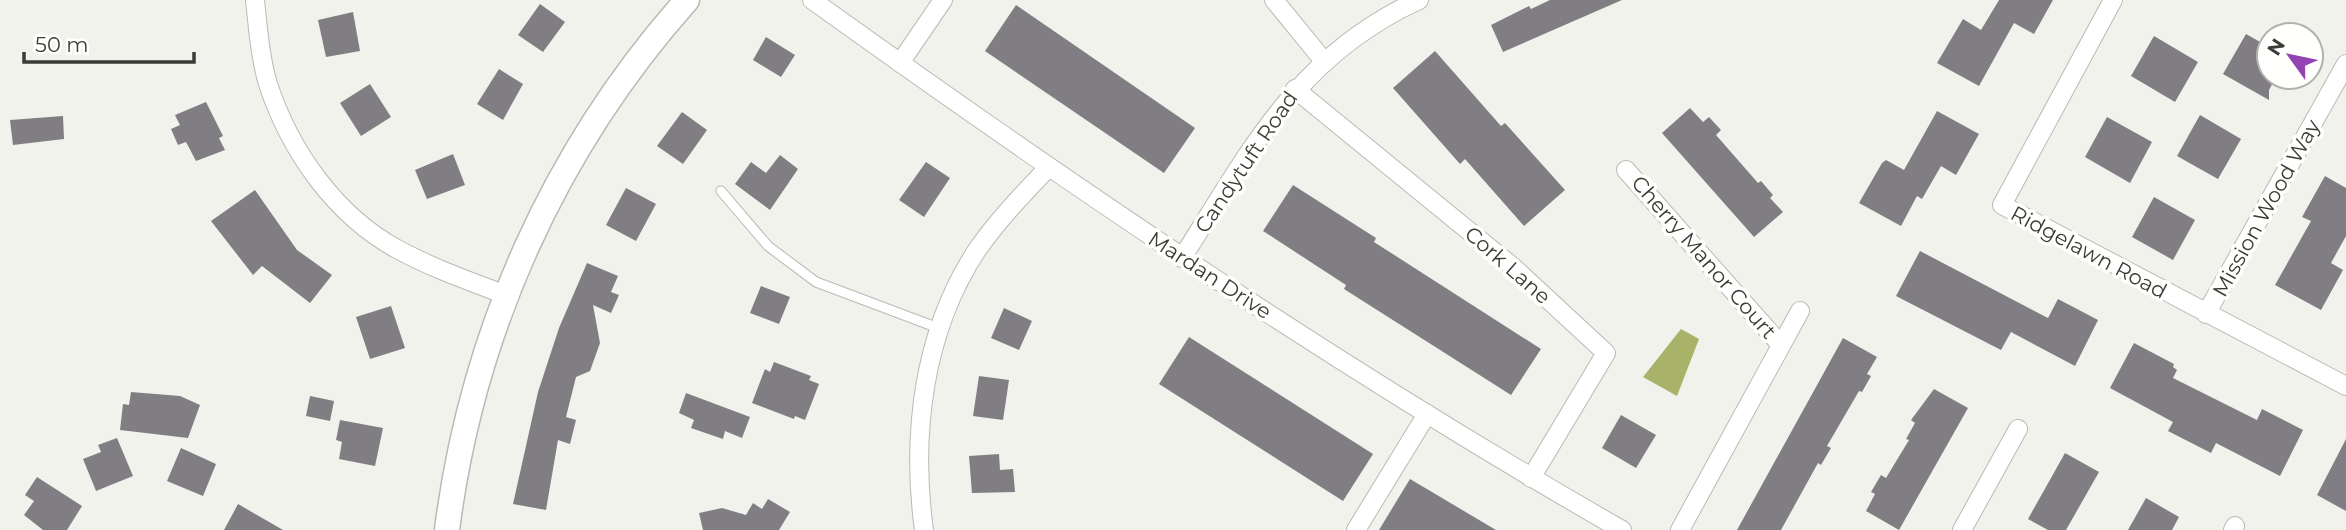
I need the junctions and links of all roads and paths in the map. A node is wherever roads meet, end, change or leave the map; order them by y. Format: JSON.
{"nodes":[{"id":1,"x":255,"y":0,"type":"edge"},
{"id":2,"x":687,"y":0,"type":"edge"},
{"id":3,"x":813,"y":0,"type":"edge"},
{"id":4,"x":943,"y":0,"type":"edge"},
{"id":5,"x":1274,"y":0,"type":"edge"},
{"id":6,"x":1419,"y":0,"type":"edge"},
{"id":7,"x":2113,"y":0,"type":"edge"},
{"id":8,"x":1323,"y":60,"type":"junction"},
{"id":9,"x":900,"y":63,"type":"junction"},
{"id":10,"x":2346,"y":64,"type":"edge"},
{"id":11,"x":1295,"y":89,"type":"junction"},
{"id":12,"x":1047,"y":169,"type":"junction"},
{"id":13,"x":1626,"y":170,"type":"dead end"},
{"id":14,"x":721,"y":191,"type":"dead end"},
{"id":15,"x":1182,"y":258,"type":"junction"},
{"id":16,"x":506,"y":295,"type":"junction"},
{"id":17,"x":1800,"y":311,"type":"dead end"},
{"id":18,"x":2206,"y":314,"type":"junction"},
{"id":19,"x":941,"y":329,"type":"junction"},
{"id":20,"x":1781,"y":345,"type":"junction"},
{"id":21,"x":2346,"y":386,"type":"edge"},
{"id":22,"x":1427,"y":414,"type":"junction"},
{"id":23,"x":2018,"y":429,"type":"dead end"},
{"id":24,"x":1531,"y":478,"type":"junction"},
{"id":25,"x":447,"y":530,"type":"edge"},
{"id":26,"x":924,"y":530,"type":"edge"},
{"id":27,"x":1356,"y":530,"type":"edge"},
{"id":28,"x":1622,"y":530,"type":"edge"},
{"id":29,"x":1680,"y":530,"type":"edge"},
{"id":30,"x":1962,"y":530,"type":"edge"}],
"edges":[{"from":1,"to":16,"type":"street"},
{"from":2,"to":16,"type":"main road"},
{"from":3,"to":9,"type":"street","name":"Mardan Drive"},
{"from":4,"to":9,"type":"street"},
{"from":5,"to":8,"type":"street"},
{"from":6,"to":8,"type":"street","name":"Candytuft Road"},
{"from":7,"to":18,"type":"street","name":"Ridgelawn Road"},
{"from":8,"to":11,"type":"street","name":"Candytuft Road"},
{"from":9,"to":12,"type":"street","name":"Mardan Drive"},
{"from":10,"to":18,"type":"street","name":"Mission Wood Way"},
{"from":11,"to":15,"type":"street","name":"Candytuft Road"},
{"from":11,"to":24,"type":"street","name":"Cork Lane"},
{"from":12,"to":15,"type":"street","name":"Mardan Drive"},
{"from":12,"to":19,"type":"street"},
{"from":13,"to":20,"type":"street","name":"Cherry Manor Court"},
{"from":14,"to":19,"type":"lane"},
{"from":15,"to":22,"type":"street","name":"Mardan Drive"},
{"from":16,"to":25,"type":"main road"},
{"from":17,"to":20,"type":"street","name":"Cherry Manor Court"},
{"from":18,"to":21,"type":"street","name":"Ridgelawn Road"},
{"from":19,"to":26,"type":"street"},
{"from":20,"to":29,"type":"street","name":"Cherry Manor Court"},
{"from":22,"to":24,"type":"street","name":"Mardan Drive"},
{"from":22,"to":27,"type":"street"},
{"from":23,"to":30,"type":"street"},
{"from":24,"to":28,"type":"street","name":"Mardan Drive"}]}
